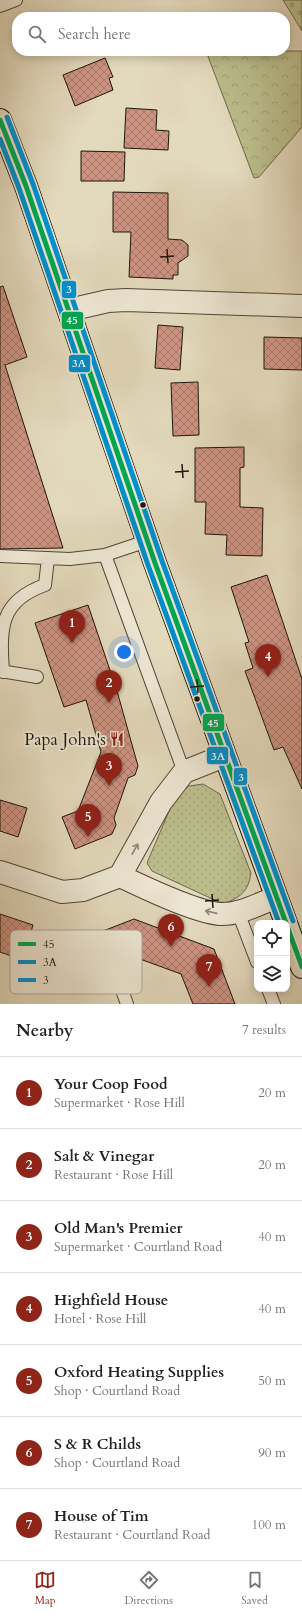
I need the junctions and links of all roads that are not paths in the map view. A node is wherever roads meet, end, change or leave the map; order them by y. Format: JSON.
{"nodes":[{"id":1,"x":16,"y":0,"type":"edge"},
{"id":2,"x":0,"y":6,"type":"edge"},
{"id":3,"x":0,"y":120,"type":"edge"},
{"id":4,"x":302,"y":306,"type":"edge"},
{"id":5,"x":69,"y":310,"type":"junction"},
{"id":6,"x":147,"y":542,"type":"junction"},
{"id":7,"x":105,"y":555,"type":"junction"},
{"id":8,"x":0,"y":556,"type":"edge"},
{"id":9,"x":48,"y":558,"type":"junction"},
{"id":10,"x":2,"y":672,"type":"edge"},
{"id":11,"x":37,"y":677,"type":"dead end"},
{"id":12,"x":224,"y":756,"type":"junction"},
{"id":13,"x":184,"y":772,"type":"junction"},
{"id":14,"x":0,"y":872,"type":"edge"},
{"id":15,"x":120,"y":876,"type":"junction"},
{"id":16,"x":276,"y":898,"type":"junction"},
{"id":17,"x":238,"y":912,"type":"junction"},
{"id":18,"x":285,"y":920,"type":"edge"},
{"id":19,"x":290,"y":933,"type":"edge"},
{"id":20,"x":255,"y":956,"type":"edge"},
{"id":21,"x":302,"y":968,"type":"edge"},
{"id":22,"x":269,"y":992,"type":"edge"},
{"id":23,"x":123,"y":994,"type":"edge"},
{"id":24,"x":127,"y":1004,"type":"edge"},
{"id":25,"x":274,"y":1004,"type":"edge"}],
"edges":[{"from":1,"to":2,"type":"lane"},
{"from":3,"to":5,"type":"main road"},
{"from":4,"to":5,"type":"street"},
{"from":5,"to":6,"type":"main road"},
{"from":6,"to":7,"type":"lane"},
{"from":6,"to":12,"type":"main road"},
{"from":7,"to":9,"type":"lane"},
{"from":7,"to":13,"type":"lane"},
{"from":8,"to":9,"type":"lane"},
{"from":9,"to":10,"type":"lane"},
{"from":10,"to":11,"type":"lane"},
{"from":12,"to":13,"type":"street"},
{"from":12,"to":16,"type":"main road"},
{"from":15,"to":13,"type":"street","one_way":true},
{"from":14,"to":15,"type":"street"},
{"from":17,"to":15,"type":"street","one_way":true},
{"from":16,"to":17,"type":"street"},
{"from":16,"to":18,"type":"main road"},
{"from":17,"to":20,"type":"lane"},
{"from":19,"to":21,"type":"main road"},
{"from":22,"to":25,"type":"lane"},
{"from":23,"to":24,"type":"lane"}]}
